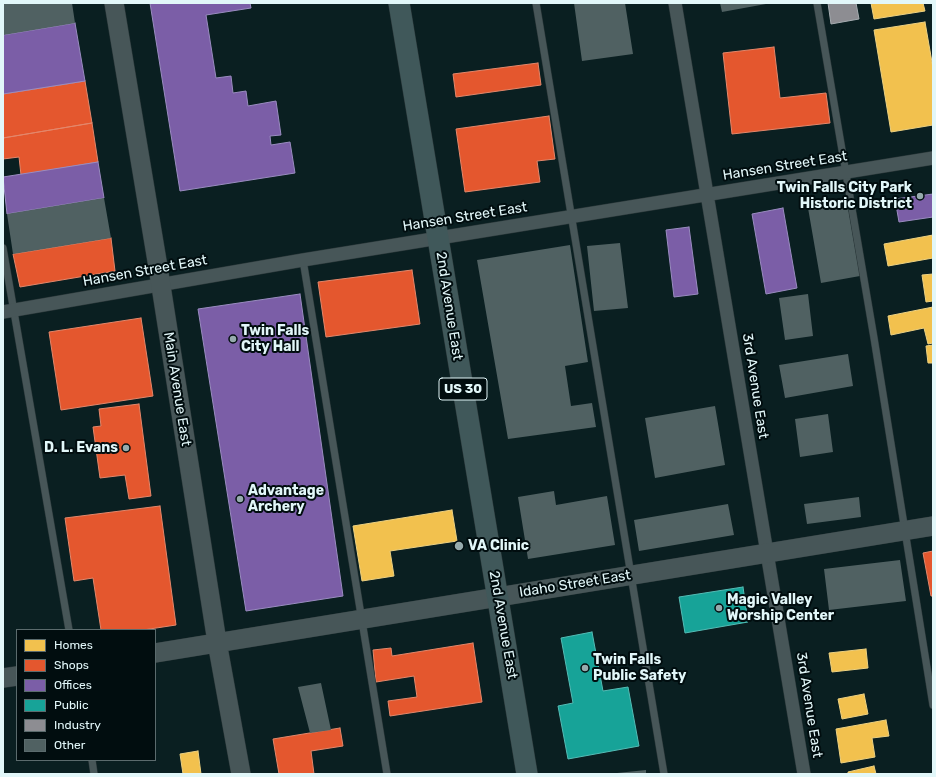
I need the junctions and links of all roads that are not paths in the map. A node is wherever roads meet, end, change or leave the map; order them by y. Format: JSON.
{"nodes":[{"id":1,"x":114,"y":3,"type":"edge"},
{"id":2,"x":399,"y":3,"type":"edge"},
{"id":3,"x":536,"y":3,"type":"edge"},
{"id":4,"x":675,"y":3,"type":"edge"},
{"id":5,"x":817,"y":3,"type":"edge"},
{"id":6,"x":933,"y":158,"type":"edge"},
{"id":7,"x":845,"y":172,"type":"junction"},
{"id":8,"x":707,"y":194,"type":"junction"},
{"id":9,"x":571,"y":217,"type":"junction"},
{"id":10,"x":438,"y":238,"type":"junction"},
{"id":11,"x":3,"y":248,"type":"edge"},
{"id":12,"x":303,"y":260,"type":"junction"},
{"id":13,"x":161,"y":284,"type":"junction"},
{"id":14,"x":9,"y":311,"type":"edge"},
{"id":15,"x":933,"y":526,"type":"edge"},
{"id":16,"x":904,"y":530,"type":"junction"},
{"id":17,"x":767,"y":552,"type":"junction"},
{"id":18,"x":631,"y":575,"type":"junction"},
{"id":19,"x":497,"y":596,"type":"junction"},
{"id":20,"x":362,"y":618,"type":"junction"},
{"id":21,"x":69,"y":629,"type":"edge"},
{"id":22,"x":217,"y":642,"type":"junction"},
{"id":23,"x":156,"y":653,"type":"edge"},
{"id":24,"x":16,"y":676,"type":"edge"},
{"id":25,"x":3,"y":678,"type":"edge"},
{"id":26,"x":933,"y":705,"type":"edge"},
{"id":27,"x":92,"y":761,"type":"edge"},
{"id":28,"x":94,"y":774,"type":"edge"},
{"id":29,"x":241,"y":774,"type":"edge"},
{"id":30,"x":387,"y":774,"type":"edge"},
{"id":31,"x":527,"y":774,"type":"edge"},
{"id":32,"x":664,"y":774,"type":"edge"},
{"id":33,"x":804,"y":774,"type":"edge"}],
"edges":[{"from":1,"to":13,"type":"street","name":"Main Avenue East"},
{"from":2,"to":10,"type":"main road","name":"2nd Avenue East","number":"US 30"},
{"from":3,"to":9,"type":"lane"},
{"from":4,"to":8,"type":"street","name":"3rd Avenue East"},
{"from":5,"to":7,"type":"lane"},
{"from":6,"to":7,"type":"street","name":"Hansen Street East"},
{"from":7,"to":8,"type":"street","name":"Hansen Street East"},
{"from":7,"to":16,"type":"lane"},
{"from":8,"to":9,"type":"street","name":"Hansen Street East"},
{"from":8,"to":17,"type":"street","name":"3rd Avenue East"},
{"from":9,"to":10,"type":"street","name":"Hansen Street East"},
{"from":9,"to":18,"type":"lane"},
{"from":10,"to":12,"type":"street","name":"Hansen Street East"},
{"from":10,"to":19,"type":"main road","name":"2nd Avenue East","number":"US 30"},
{"from":11,"to":14,"type":"lane"},
{"from":12,"to":13,"type":"street","name":"Hansen Street East"},
{"from":12,"to":20,"type":"lane"},
{"from":13,"to":14,"type":"street","name":"Hansen Street East"},
{"from":13,"to":22,"type":"street","name":"Main Avenue East"},
{"from":14,"to":21,"type":"lane"},
{"from":15,"to":16,"type":"street","name":"Idaho Street East"},
{"from":16,"to":17,"type":"street","name":"Idaho Street East"},
{"from":16,"to":26,"type":"lane"},
{"from":17,"to":18,"type":"street","name":"Idaho Street East"},
{"from":17,"to":33,"type":"street","name":"3rd Avenue East"},
{"from":18,"to":19,"type":"street","name":"Idaho Street East"},
{"from":18,"to":32,"type":"lane"},
{"from":19,"to":20,"type":"street","name":"Idaho Street East"},
{"from":19,"to":31,"type":"main road","name":"2nd Avenue East","number":"US 30"},
{"from":20,"to":22,"type":"street","name":"Idaho Street East"},
{"from":20,"to":30,"type":"lane"},
{"from":22,"to":23,"type":"street","name":"Idaho Street East"},
{"from":22,"to":29,"type":"street","name":"Main Avenue East"},
{"from":24,"to":25,"type":"street"},
{"from":27,"to":28,"type":"lane"}]}
